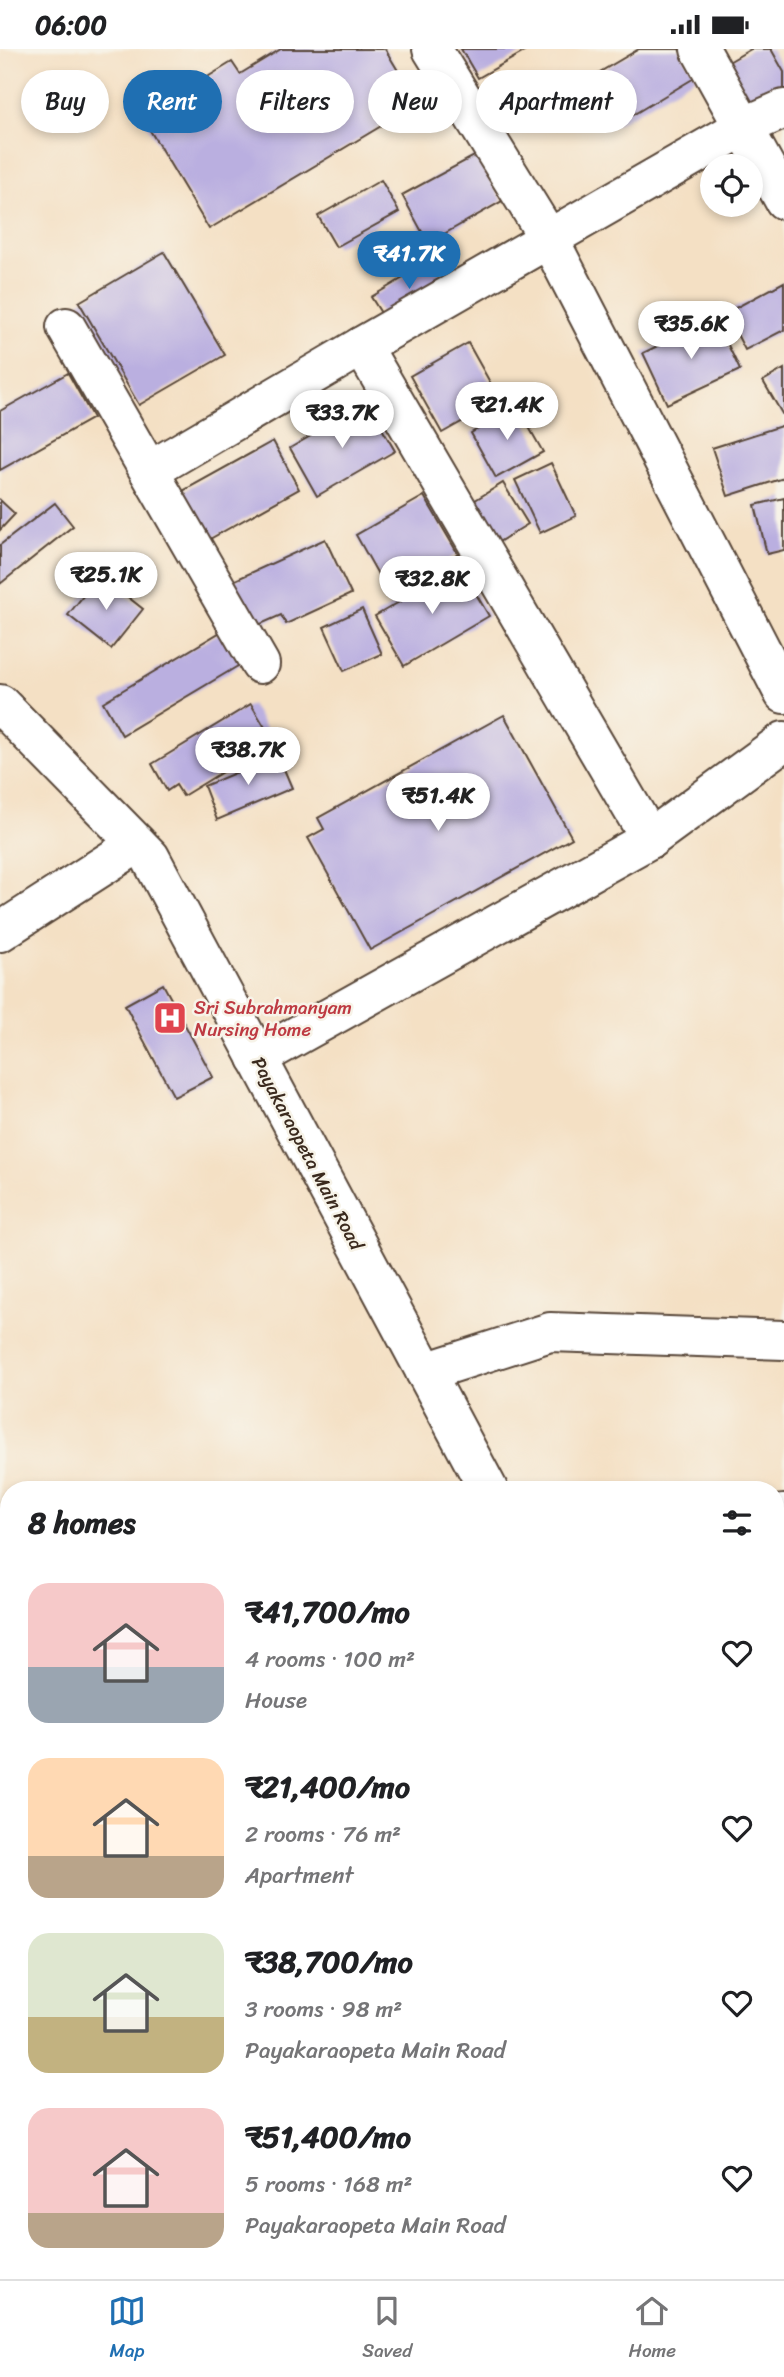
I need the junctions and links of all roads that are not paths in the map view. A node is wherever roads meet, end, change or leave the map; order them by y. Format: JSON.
{"nodes":[{"id":1,"x":432,"y":49,"type":"edge"},
{"id":2,"x":700,"y":49,"type":"edge"},
{"id":3,"x":784,"y":109,"type":"edge"},
{"id":4,"x":743,"y":127,"type":"junction"},
{"id":5,"x":784,"y":200,"type":"edge"},
{"id":6,"x":549,"y":239,"type":"junction"},
{"id":7,"x":66,"y":327,"type":"dead end"},
{"id":8,"x":362,"y":346,"type":"junction"},
{"id":9,"x":149,"y":471,"type":"junction"},
{"id":10,"x":260,"y":664,"type":"dead end"},
{"id":11,"x":784,"y":694,"type":"edge"},
{"id":12,"x":0,"y":704,"type":"edge"},
{"id":13,"x":784,"y":741,"type":"edge"},
{"id":14,"x":650,"y":839,"type":"junction"},
{"id":15,"x":137,"y":844,"type":"junction"},
{"id":16,"x":0,"y":932,"type":"edge"},
{"id":17,"x":257,"y":1058,"type":"junction"},
{"id":18,"x":784,"y":1340,"type":"edge"},
{"id":19,"x":425,"y":1372,"type":"junction"},
{"id":20,"x":484,"y":1481,"type":"edge"}],
"edges":[{"from":1,"to":6,"type":"street"},
{"from":2,"to":4,"type":"street"},
{"from":3,"to":4,"type":"street"},
{"from":4,"to":5,"type":"street"},
{"from":4,"to":6,"type":"street"},
{"from":6,"to":8,"type":"street"},
{"from":6,"to":11,"type":"street"},
{"from":7,"to":9,"type":"street"},
{"from":8,"to":9,"type":"street"},
{"from":8,"to":14,"type":"street"},
{"from":9,"to":10,"type":"street"},
{"from":12,"to":15,"type":"street","name":"Payakaraopeta Main Road"},
{"from":13,"to":14,"type":"street"},
{"from":14,"to":17,"type":"street"},
{"from":15,"to":16,"type":"street"},
{"from":15,"to":17,"type":"street","name":"Payakaraopeta Main Road"},
{"from":17,"to":19,"type":"street","name":"Payakaraopeta Main Road"},
{"from":18,"to":19,"type":"street"},
{"from":19,"to":20,"type":"street","name":"Payakaraopeta Main Road"}]}
